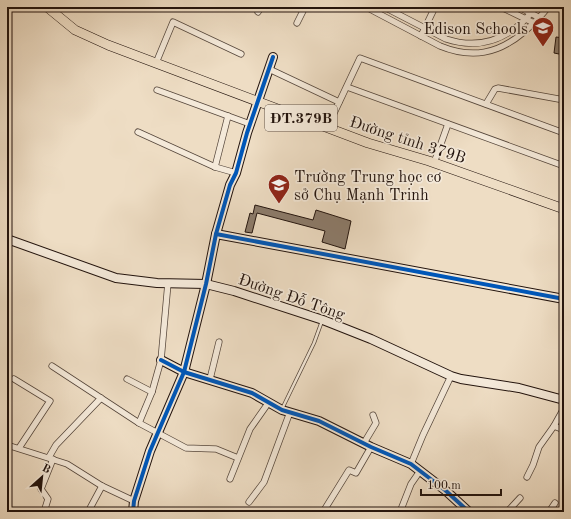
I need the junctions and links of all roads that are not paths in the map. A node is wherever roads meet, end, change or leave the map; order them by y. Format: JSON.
{"nodes":[{"id":1,"x":47,"y":7,"type":"edge"},
{"id":2,"x":305,"y":7,"type":"edge"},
{"id":3,"x":366,"y":7,"type":"edge"},
{"id":4,"x":384,"y":7,"type":"edge"},
{"id":5,"x":435,"y":7,"type":"edge"},
{"id":6,"x":501,"y":7,"type":"edge"},
{"id":7,"x":519,"y":7,"type":"edge"},
{"id":8,"x":536,"y":7,"type":"edge"},
{"id":9,"x":548,"y":7,"type":"edge"},
{"id":10,"x":531,"y":13,"type":"junction"},
{"id":11,"x":540,"y":18,"type":"junction"},
{"id":12,"x":525,"y":19,"type":"junction"},
{"id":13,"x":297,"y":23,"type":"dead end"},
{"id":14,"x":534,"y":23,"type":"junction"},
{"id":15,"x":425,"y":28,"type":"junction"},
{"id":16,"x":421,"y":36,"type":"junction"},
{"id":17,"x":241,"y":54,"type":"dead end"},
{"id":18,"x":273,"y":57,"type":"dead end"},
{"id":19,"x":156,"y":63,"type":"junction"},
{"id":20,"x":269,"y":69,"type":"junction"},
{"id":21,"x":347,"y":87,"type":"junction"},
{"id":22,"x":157,"y":90,"type":"dead end"},
{"id":23,"x":564,"y":100,"type":"edge"},
{"id":24,"x":258,"y":102,"type":"junction"},
{"id":25,"x":339,"y":102,"type":"junction"},
{"id":26,"x":486,"y":104,"type":"junction"},
{"id":27,"x":228,"y":116,"type":"junction"},
{"id":28,"x":250,"y":124,"type":"junction"},
{"id":29,"x":448,"y":124,"type":"junction"},
{"id":30,"x":327,"y":128,"type":"junction"},
{"id":31,"x":138,"y":132,"type":"dead end"},
{"id":32,"x":564,"y":133,"type":"edge"},
{"id":33,"x":434,"y":163,"type":"junction"},
{"id":34,"x":215,"y":166,"type":"junction"},
{"id":35,"x":564,"y":166,"type":"edge"},
{"id":36,"x":236,"y":173,"type":"junction"},
{"id":37,"x":564,"y":209,"type":"edge"},
{"id":38,"x":216,"y":234,"type":"junction"},
{"id":39,"x":7,"y":239,"type":"edge"},
{"id":40,"x":168,"y":283,"type":"junction"},
{"id":41,"x":206,"y":284,"type":"junction"},
{"id":42,"x":564,"y":299,"type":"edge"},
{"id":43,"x":323,"y":320,"type":"junction"},
{"id":44,"x":219,"y":342,"type":"dead end"},
{"id":45,"x":161,"y":360,"type":"junction"},
{"id":46,"x":52,"y":366,"type":"dead end"},
{"id":47,"x":184,"y":372,"type":"junction"},
{"id":48,"x":452,"y":376,"type":"junction"},
{"id":49,"x":14,"y":379,"type":"dead end"},
{"id":50,"x":127,"y":379,"type":"dead end"},
{"id":51,"x":210,"y":379,"type":"junction"},
{"id":52,"x":152,"y":392,"type":"junction"},
{"id":53,"x":101,"y":398,"type":"junction"},
{"id":54,"x":564,"y":400,"type":"edge"},
{"id":55,"x":269,"y":402,"type":"junction"},
{"id":56,"x":564,"y":408,"type":"edge"},
{"id":57,"x":282,"y":410,"type":"junction"},
{"id":58,"x":290,"y":412,"type":"junction"},
{"id":59,"x":373,"y":415,"type":"dead end"},
{"id":60,"x":139,"y":423,"type":"junction"},
{"id":61,"x":554,"y":426,"type":"junction"},
{"id":62,"x":564,"y":430,"type":"edge"},
{"id":63,"x":158,"y":433,"type":"junction"},
{"id":64,"x":7,"y":445,"type":"edge"},
{"id":65,"x":367,"y":445,"type":"junction"},
{"id":66,"x":19,"y":448,"type":"junction"},
{"id":67,"x":51,"y":458,"type":"junction"},
{"id":68,"x":238,"y":458,"type":"junction"},
{"id":69,"x":411,"y":464,"type":"junction"},
{"id":70,"x":420,"y":471,"type":"junction"},
{"id":71,"x":527,"y":477,"type":"dead end"},
{"id":72,"x":230,"y":479,"type":"dead end"},
{"id":73,"x":102,"y":486,"type":"junction"},
{"id":74,"x":520,"y":498,"type":"dead end"},
{"id":75,"x":134,"y":501,"type":"junction"},
{"id":76,"x":249,"y":502,"type":"dead end"},
{"id":77,"x":555,"y":503,"type":"dead end"},
{"id":78,"x":44,"y":512,"type":"edge"},
{"id":79,"x":88,"y":512,"type":"edge"},
{"id":80,"x":133,"y":512,"type":"edge"},
{"id":81,"x":324,"y":512,"type":"edge"},
{"id":82,"x":400,"y":512,"type":"edge"},
{"id":83,"x":469,"y":512,"type":"edge"},
{"id":84,"x":507,"y":512,"type":"edge"},
{"id":85,"x":549,"y":512,"type":"edge"}],
"edges":[{"from":1,"to":19,"type":"main road","name":"Đường tỉnh 379B","number":"ĐT.379B"},
{"from":2,"to":13,"type":"street"},
{"from":3,"to":16,"type":"street"},
{"from":4,"to":15,"type":"street"},
{"from":5,"to":15,"type":"street"},
{"from":6,"to":12,"type":"street"},
{"from":7,"to":10,"type":"street"},
{"from":8,"to":10,"type":"street"},
{"from":9,"to":11,"type":"street"},
{"from":10,"to":11,"type":"street"},
{"from":10,"to":12,"type":"street"},
{"from":11,"to":14,"type":"street"},
{"from":12,"to":14,"type":"street"},
{"from":12,"to":15,"type":"street"},
{"from":14,"to":16,"type":"street"},
{"from":15,"to":16,"type":"street"},
{"from":17,"to":19,"type":"street"},
{"from":18,"to":20,"type":"street"},
{"from":19,"to":24,"type":"main road","name":"Đường tỉnh 379B","number":"ĐT.379B"},
{"from":20,"to":24,"type":"street"},
{"from":20,"to":25,"type":"street"},
{"from":21,"to":25,"type":"street"},
{"from":21,"to":26,"type":"street"},
{"from":21,"to":29,"type":"street"},
{"from":22,"to":27,"type":"street"},
{"from":23,"to":26,"type":"street"},
{"from":24,"to":28,"type":"street"},
{"from":24,"to":30,"type":"main road","name":"Đường tỉnh 379B","number":"ĐT.379B"},
{"from":25,"to":30,"type":"street"},
{"from":26,"to":32,"type":"street"},
{"from":27,"to":28,"type":"street"},
{"from":27,"to":34,"type":"street"},
{"from":28,"to":36,"type":"street"},
{"from":29,"to":33,"type":"street"},
{"from":29,"to":35,"type":"street"},
{"from":30,"to":33,"type":"main road","name":"Đường tỉnh 379B","number":"ĐT.379B"},
{"from":31,"to":34,"type":"street"},
{"from":33,"to":37,"type":"main road","name":"Đường tỉnh 379B","number":"ĐT.379B"},
{"from":34,"to":36,"type":"street"},
{"from":36,"to":38,"type":"street"},
{"from":38,"to":41,"type":"street"},
{"from":38,"to":42,"type":"street"},
{"from":39,"to":40,"type":"street","name":"Đường Đỗ Tông"},
{"from":40,"to":41,"type":"street","name":"Đường Đỗ Tông"},
{"from":40,"to":45,"type":"street"},
{"from":41,"to":43,"type":"street","name":"Đường Đỗ Tông"},
{"from":41,"to":47,"type":"street"},
{"from":43,"to":48,"type":"street","name":"Đường Đỗ Tông"},
{"from":43,"to":57,"type":"lane"},
{"from":44,"to":51,"type":"street"},
{"from":45,"to":47,"type":"street"},
{"from":45,"to":52,"type":"street"},
{"from":46,"to":53,"type":"street"},
{"from":47,"to":51,"type":"street"},
{"from":47,"to":63,"type":"street"},
{"from":48,"to":54,"type":"street","name":"Đường Đỗ Tông"},
{"from":48,"to":69,"type":"street"},
{"from":49,"to":66,"type":"street"},
{"from":50,"to":52,"type":"street"},
{"from":51,"to":55,"type":"street"},
{"from":52,"to":60,"type":"street"},
{"from":53,"to":60,"type":"street"},
{"from":53,"to":67,"type":"street"},
{"from":55,"to":57,"type":"street"},
{"from":55,"to":68,"type":"street"},
{"from":56,"to":61,"type":"street"},
{"from":57,"to":58,"type":"street"},
{"from":58,"to":65,"type":"street"},
{"from":58,"to":76,"type":"street"},
{"from":59,"to":65,"type":"street"},
{"from":60,"to":63,"type":"street"},
{"from":61,"to":62,"type":"street"},
{"from":61,"to":71,"type":"street"},
{"from":63,"to":68,"type":"street"},
{"from":63,"to":75,"type":"street"},
{"from":64,"to":66,"type":"street"},
{"from":65,"to":69,"type":"street"},
{"from":65,"to":81,"type":"street"},
{"from":66,"to":67,"type":"street"},
{"from":67,"to":73,"type":"street"},
{"from":67,"to":78,"type":"street"},
{"from":68,"to":72,"type":"street"},
{"from":69,"to":70,"type":"street"},
{"from":70,"to":82,"type":"street"},
{"from":70,"to":83,"type":"street"},
{"from":73,"to":75,"type":"street"},
{"from":73,"to":79,"type":"street"},
{"from":74,"to":84,"type":"street"},
{"from":75,"to":80,"type":"street"},
{"from":77,"to":85,"type":"street"}]}
